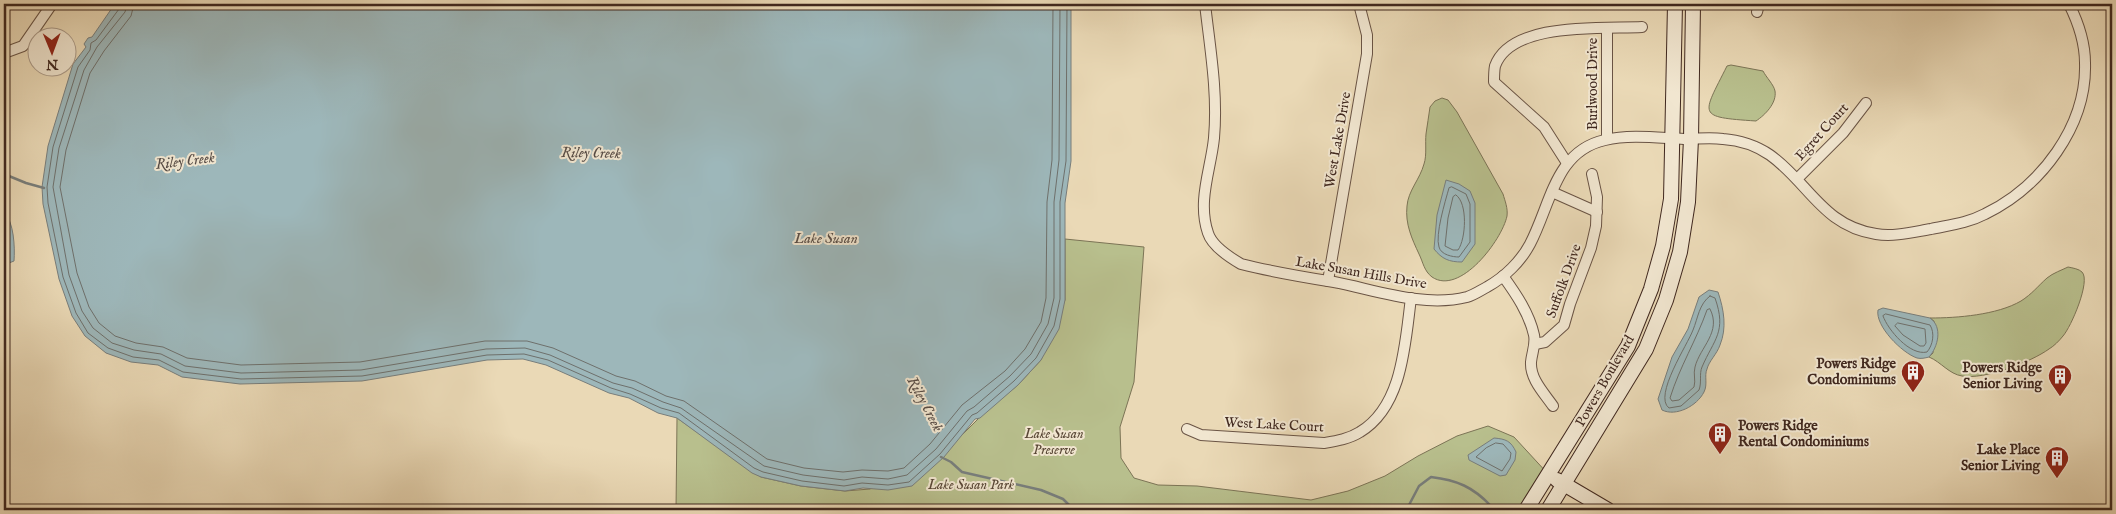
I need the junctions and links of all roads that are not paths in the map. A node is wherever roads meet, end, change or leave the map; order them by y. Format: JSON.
{"nodes":[{"id":1,"x":52,"y":4,"type":"edge"},
{"id":2,"x":1206,"y":4,"type":"edge"},
{"id":3,"x":1359,"y":4,"type":"edge"},
{"id":4,"x":1675,"y":4,"type":"edge"},
{"id":5,"x":1693,"y":4,"type":"edge"},
{"id":6,"x":2069,"y":4,"type":"edge"},
{"id":7,"x":1642,"y":27,"type":"dead end"},
{"id":8,"x":1607,"y":29,"type":"junction"},
{"id":9,"x":4,"y":53,"type":"edge"},
{"id":10,"x":1866,"y":103,"type":"dead end"},
{"id":11,"x":1607,"y":139,"type":"junction"},
{"id":12,"x":1673,"y":139,"type":"junction"},
{"id":13,"x":1691,"y":139,"type":"junction"},
{"id":14,"x":1567,"y":163,"type":"junction"},
{"id":15,"x":1592,"y":174,"type":"dead end"},
{"id":16,"x":1797,"y":179,"type":"junction"},
{"id":17,"x":1552,"y":192,"type":"junction"},
{"id":18,"x":1597,"y":212,"type":"junction"},
{"id":19,"x":1503,"y":276,"type":"junction"},
{"id":20,"x":1328,"y":281,"type":"junction"},
{"id":21,"x":1411,"y":298,"type":"junction"},
{"id":22,"x":1535,"y":344,"type":"junction"},
{"id":23,"x":1553,"y":406,"type":"dead end"},
{"id":24,"x":1187,"y":429,"type":"dead end"},
{"id":25,"x":1549,"y":475,"type":"junction"},
{"id":26,"x":1564,"y":484,"type":"junction"},
{"id":27,"x":1526,"y":510,"type":"edge"},
{"id":28,"x":1548,"y":510,"type":"edge"},
{"id":29,"x":1608,"y":510,"type":"edge"}],
"edges":[{"from":1,"to":9,"type":"street"},
{"from":2,"to":20,"type":"street","name":"Lake Susan Hills Drive"},
{"from":3,"to":20,"type":"street","name":"West Lake Drive"},
{"from":4,"to":12,"type":"main road","name":"Powers Boulevard"},
{"from":5,"to":13,"type":"main road","name":"Powers Boulevard"},
{"from":6,"to":16,"type":"street","name":"Lake Susan Hills Drive"},
{"from":7,"to":8,"type":"street"},
{"from":8,"to":11,"type":"street","name":"Burlwood Drive"},
{"from":8,"to":14,"type":"street"},
{"from":10,"to":16,"type":"street","name":"Egret Court"},
{"from":11,"to":12,"type":"street","name":"Lake Susan Hills Drive"},
{"from":11,"to":14,"type":"street","name":"Lake Susan Hills Drive"},
{"from":12,"to":13,"type":"street","name":"Lake Susan Hills Drive"},
{"from":12,"to":25,"type":"main road","name":"Powers Boulevard"},
{"from":13,"to":16,"type":"street","name":"Lake Susan Hills Drive"},
{"from":13,"to":26,"type":"main road","name":"Powers Boulevard"},
{"from":14,"to":17,"type":"street","name":"Lake Susan Hills Drive"},
{"from":15,"to":18,"type":"street","name":"Suffolk Drive"},
{"from":17,"to":18,"type":"street"},
{"from":17,"to":19,"type":"street","name":"Lake Susan Hills Drive"},
{"from":18,"to":22,"type":"street","name":"Suffolk Drive"},
{"from":19,"to":21,"type":"street","name":"Lake Susan Hills Drive"},
{"from":19,"to":22,"type":"street"},
{"from":20,"to":21,"type":"street","name":"Lake Susan Hills Drive"},
{"from":21,"to":24,"type":"street","name":"West Lake Court"},
{"from":22,"to":23,"type":"street"},
{"from":25,"to":26,"type":"main road"},
{"from":25,"to":27,"type":"main road","name":"Powers Boulevard"},
{"from":26,"to":28,"type":"main road","name":"Powers Boulevard"},
{"from":26,"to":29,"type":"main road"}]}
